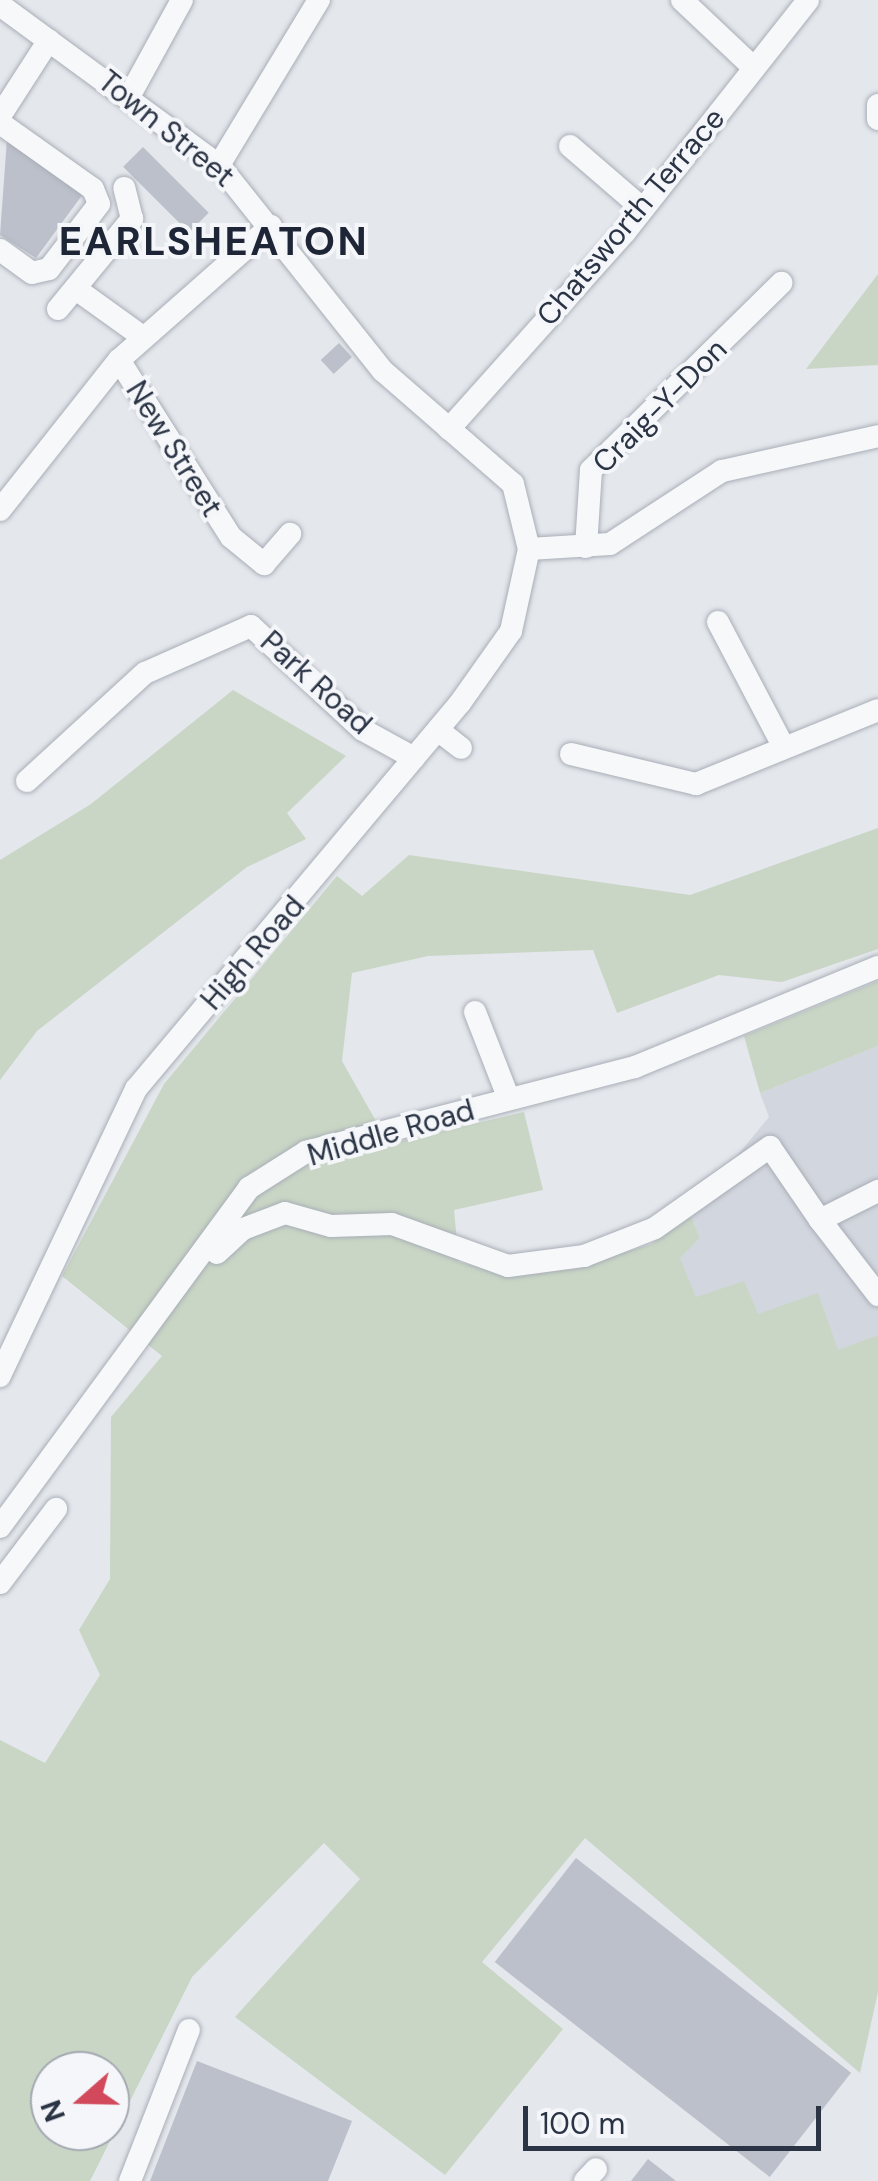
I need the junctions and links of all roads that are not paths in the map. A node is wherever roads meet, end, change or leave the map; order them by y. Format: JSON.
{"nodes":[{"id":1,"x":182,"y":0,"type":"edge"},
{"id":2,"x":318,"y":0,"type":"edge"},
{"id":3,"x":682,"y":0,"type":"edge"},
{"id":4,"x":808,"y":0,"type":"edge"},
{"id":5,"x":0,"y":5,"type":"edge"},
{"id":6,"x":49,"y":40,"type":"junction"},
{"id":7,"x":754,"y":68,"type":"junction"},
{"id":8,"x":130,"y":95,"type":"junction"},
{"id":9,"x":878,"y":105,"type":"edge"},
{"id":10,"x":0,"y":119,"type":"edge"},
{"id":11,"x":878,"y":119,"type":"edge"},
{"id":12,"x":570,"y":146,"type":"dead end"},
{"id":13,"x":219,"y":165,"type":"junction"},
{"id":14,"x":124,"y":188,"type":"dead end"},
{"id":15,"x":643,"y":209,"type":"junction"},
{"id":16,"x":272,"y":226,"type":"junction"},
{"id":17,"x":0,"y":250,"type":"edge"},
{"id":18,"x":780,"y":283,"type":"dead end"},
{"id":19,"x":76,"y":289,"type":"junction"},
{"id":20,"x":58,"y":309,"type":"dead end"},
{"id":21,"x":140,"y":335,"type":"junction"},
{"id":22,"x":119,"y":360,"type":"junction"},
{"id":23,"x":449,"y":429,"type":"junction"},
{"id":24,"x":878,"y":436,"type":"edge"},
{"id":25,"x":0,"y":510,"type":"edge"},
{"id":26,"x":290,"y":534,"type":"dead end"},
{"id":27,"x":586,"y":547,"type":"junction"},
{"id":28,"x":529,"y":549,"type":"junction"},
{"id":29,"x":718,"y":622,"type":"dead end"},
{"id":30,"x":878,"y":710,"type":"edge"},
{"id":31,"x":438,"y":730,"type":"junction"},
{"id":32,"x":783,"y":746,"type":"junction"},
{"id":33,"x":461,"y":748,"type":"dead end"},
{"id":34,"x":572,"y":754,"type":"dead end"},
{"id":35,"x":414,"y":758,"type":"junction"},
{"id":36,"x":26,"y":781,"type":"dead end"},
{"id":37,"x":878,"y":967,"type":"edge"},
{"id":38,"x":476,"y":1012,"type":"dead end"},
{"id":39,"x":508,"y":1099,"type":"junction"},
{"id":40,"x":878,"y":1191,"type":"edge"},
{"id":41,"x":820,"y":1220,"type":"junction"},
{"id":42,"x":878,"y":1295,"type":"edge"},
{"id":43,"x":152,"y":1331,"type":"junction"},
{"id":44,"x":0,"y":1376,"type":"edge"},
{"id":45,"x":56,"y":1509,"type":"dead end"},
{"id":46,"x":0,"y":1527,"type":"edge"},
{"id":47,"x":0,"y":1583,"type":"edge"},
{"id":48,"x":189,"y":2030,"type":"dead end"},
{"id":49,"x":130,"y":2181,"type":"edge"}],
"edges":[{"from":1,"to":8,"type":"street"},
{"from":2,"to":13,"type":"street"},
{"from":3,"to":7,"type":"street"},
{"from":4,"to":7,"type":"street","name":"Chatsworth Terrace"},
{"from":5,"to":6,"type":"street","name":"Town Street"},
{"from":6,"to":8,"type":"street","name":"Town Street"},
{"from":6,"to":10,"type":"street"},
{"from":7,"to":15,"type":"street","name":"Chatsworth Terrace"},
{"from":8,"to":13,"type":"street","name":"Town Street"},
{"from":9,"to":11,"type":"street"},
{"from":10,"to":17,"type":"street"},
{"from":12,"to":15,"type":"street"},
{"from":13,"to":16,"type":"street","name":"Town Street"},
{"from":14,"to":19,"type":"street"},
{"from":15,"to":23,"type":"street","name":"Chatsworth Terrace"},
{"from":16,"to":21,"type":"street","name":"New Street"},
{"from":16,"to":23,"type":"street","name":"Town Street"},
{"from":18,"to":27,"type":"street","name":"Craig-Y-Don"},
{"from":19,"to":20,"type":"street"},
{"from":19,"to":21,"type":"street"},
{"from":21,"to":22,"type":"street","name":"New Street"},
{"from":22,"to":25,"type":"street"},
{"from":22,"to":26,"type":"street","name":"New Street"},
{"from":23,"to":28,"type":"street","name":"Town Street"},
{"from":24,"to":27,"type":"street"},
{"from":27,"to":28,"type":"street"},
{"from":28,"to":31,"type":"street","name":"High Road"},
{"from":29,"to":32,"type":"street"},
{"from":30,"to":32,"type":"street"},
{"from":31,"to":33,"type":"street"},
{"from":31,"to":35,"type":"street","name":"High Road"},
{"from":32,"to":34,"type":"street"},
{"from":35,"to":36,"type":"street","name":"Park Road"},
{"from":35,"to":44,"type":"street","name":"High Road"},
{"from":37,"to":39,"type":"street","name":"Middle Road"},
{"from":38,"to":39,"type":"street"},
{"from":39,"to":43,"type":"street","name":"Middle Road"},
{"from":40,"to":41,"type":"street"},
{"from":41,"to":42,"type":"street"},
{"from":41,"to":43,"type":"street"},
{"from":43,"to":46,"type":"street","name":"Middle Road"},
{"from":45,"to":47,"type":"street"},
{"from":48,"to":49,"type":"street"}]}
